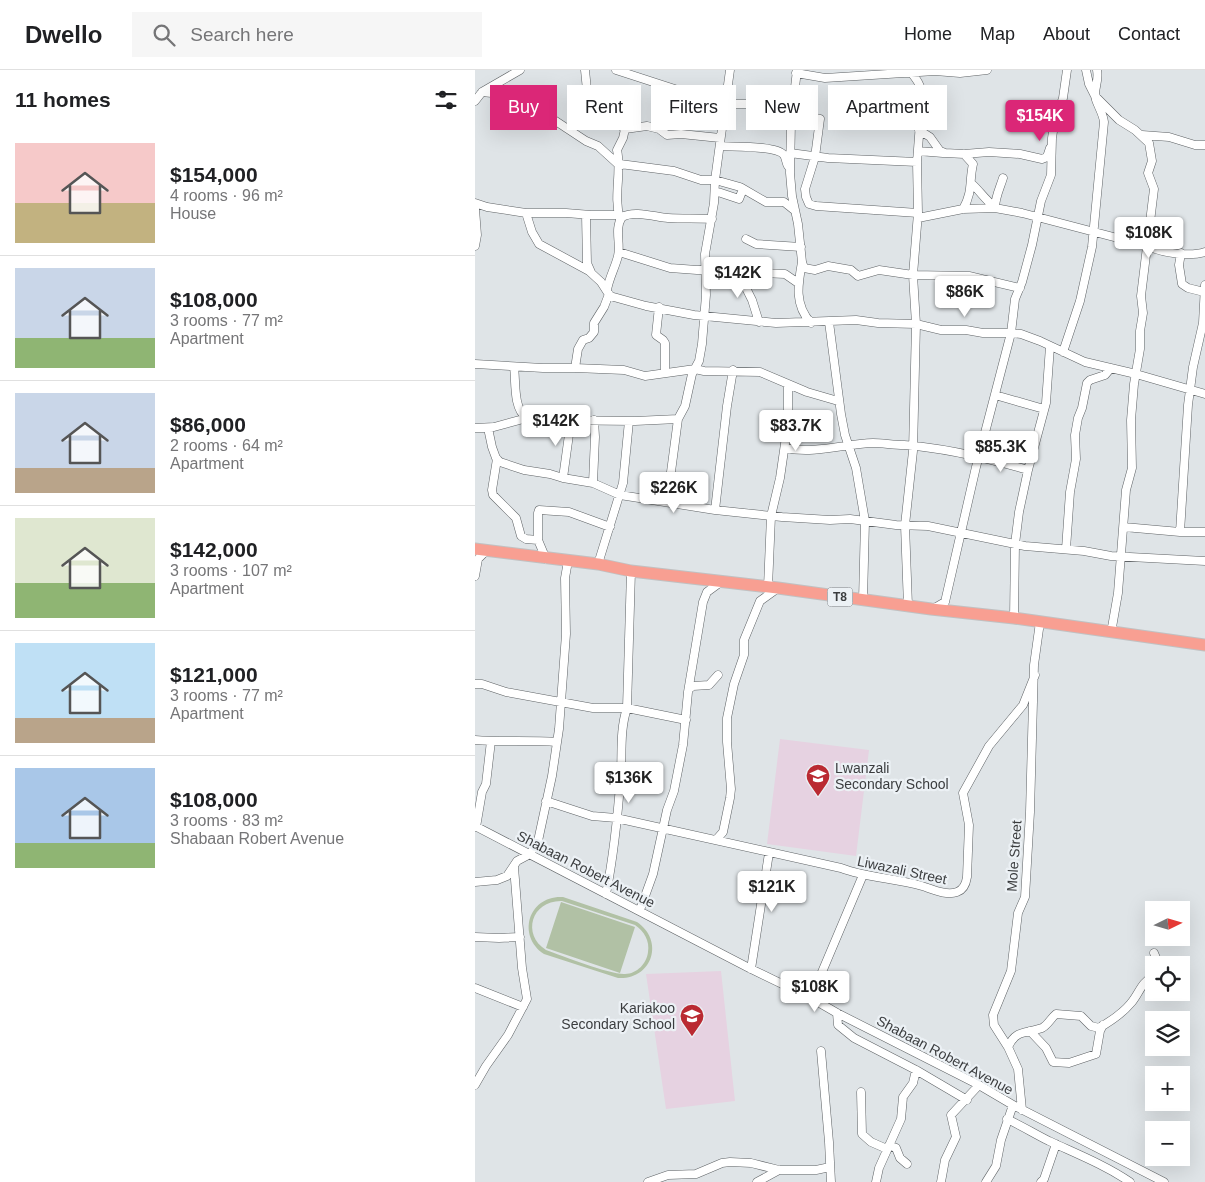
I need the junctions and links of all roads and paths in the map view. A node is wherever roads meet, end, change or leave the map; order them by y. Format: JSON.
{"nodes":[{"id":1,"x":585,"y":70,"type":"edge"},
{"id":2,"x":616,"y":70,"type":"edge"},
{"id":3,"x":730,"y":70,"type":"edge"},
{"id":4,"x":987,"y":70,"type":"edge"},
{"id":5,"x":1067,"y":70,"type":"edge"},
{"id":6,"x":1086,"y":70,"type":"edge"},
{"id":7,"x":1097,"y":70,"type":"edge"},
{"id":8,"x":516,"y":71,"type":"edge"},
{"id":9,"x":797,"y":71,"type":"edge"},
{"id":10,"x":910,"y":71,"type":"edge"},
{"id":11,"x":585,"y":85,"type":"edge"},
{"id":12,"x":663,"y":85,"type":"edge"},
{"id":13,"x":728,"y":85,"type":"edge"},
{"id":14,"x":795,"y":85,"type":"edge"},
{"id":15,"x":919,"y":85,"type":"edge"},
{"id":16,"x":482,"y":92,"type":"junction"},
{"id":17,"x":1095,"y":96,"type":"junction"},
{"id":18,"x":475,"y":101,"type":"edge"},
{"id":19,"x":818,"y":118,"type":"edge"},
{"id":20,"x":641,"y":127,"type":"edge"},
{"id":21,"x":625,"y":130,"type":"edge"},
{"id":22,"x":722,"y":130,"type":"edge"},
{"id":23,"x":791,"y":130,"type":"edge"},
{"id":24,"x":919,"y":130,"type":"joint"},
{"id":25,"x":1141,"y":135,"type":"junction"},
{"id":26,"x":1052,"y":138,"type":"junction"},
{"id":27,"x":720,"y":142,"type":"junction"},
{"id":28,"x":1205,"y":145,"type":"edge"},
{"id":29,"x":918,"y":151,"type":"junction"},
{"id":30,"x":790,"y":153,"type":"junction"},
{"id":31,"x":943,"y":153,"type":"junction"},
{"id":32,"x":964,"y":154,"type":"junction"},
{"id":33,"x":815,"y":157,"type":"junction"},
{"id":34,"x":917,"y":162,"type":"junction"},
{"id":35,"x":620,"y":165,"type":"junction"},
{"id":36,"x":790,"y":170,"type":"junction"},
{"id":37,"x":1003,"y":178,"type":"dead end"},
{"id":38,"x":715,"y":180,"type":"junction"},
{"id":39,"x":972,"y":184,"type":"junction"},
{"id":40,"x":743,"y":189,"type":"junction"},
{"id":41,"x":715,"y":191,"type":"junction"},
{"id":42,"x":475,"y":203,"type":"edge"},
{"id":43,"x":995,"y":207,"type":"junction"},
{"id":44,"x":475,"y":209,"type":"edge"},
{"id":45,"x":963,"y":209,"type":"junction"},
{"id":46,"x":794,"y":210,"type":"junction"},
{"id":47,"x":526,"y":213,"type":"junction"},
{"id":48,"x":586,"y":215,"type":"junction"},
{"id":49,"x":918,"y":216,"type":"junction"},
{"id":50,"x":620,"y":217,"type":"junction"},
{"id":51,"x":1037,"y":218,"type":"junction"},
{"id":52,"x":711,"y":219,"type":"junction"},
{"id":53,"x":1093,"y":232,"type":"junction"},
{"id":54,"x":746,"y":239,"type":"dead end"},
{"id":55,"x":475,"y":246,"type":"edge"},
{"id":56,"x":1148,"y":246,"type":"junction"},
{"id":57,"x":801,"y":247,"type":"junction"},
{"id":58,"x":619,"y":252,"type":"junction"},
{"id":59,"x":1205,"y":252,"type":"edge"},
{"id":60,"x":1181,"y":253,"type":"junction"},
{"id":61,"x":802,"y":262,"type":"junction"},
{"id":62,"x":740,"y":268,"type":"junction"},
{"id":63,"x":704,"y":270,"type":"junction"},
{"id":64,"x":592,"y":274,"type":"junction"},
{"id":65,"x":913,"y":276,"type":"junction"},
{"id":66,"x":798,"y":282,"type":"junction"},
{"id":67,"x":1020,"y":288,"type":"junction"},
{"id":68,"x":1205,"y":289,"type":"edge"},
{"id":69,"x":608,"y":292,"type":"junction"},
{"id":70,"x":659,"y":308,"type":"junction"},
{"id":71,"x":704,"y":316,"type":"junction"},
{"id":72,"x":759,"y":322,"type":"junction"},
{"id":73,"x":829,"y":322,"type":"junction"},
{"id":74,"x":811,"y":323,"type":"junction"},
{"id":75,"x":916,"y":324,"type":"junction"},
{"id":76,"x":1011,"y":333,"type":"junction"},
{"id":77,"x":1050,"y":346,"type":"junction"},
{"id":78,"x":1063,"y":352,"type":"junction"},
{"id":79,"x":475,"y":364,"type":"edge"},
{"id":80,"x":513,"y":367,"type":"junction"},
{"id":81,"x":575,"y":368,"type":"junction"},
{"id":82,"x":695,"y":369,"type":"junction"},
{"id":83,"x":1110,"y":369,"type":"junction"},
{"id":84,"x":733,"y":370,"type":"junction"},
{"id":85,"x":665,"y":373,"type":"junction"},
{"id":86,"x":1135,"y":374,"type":"junction"},
{"id":87,"x":787,"y":385,"type":"junction"},
{"id":88,"x":1190,"y":390,"type":"junction"},
{"id":89,"x":1205,"y":394,"type":"edge"},
{"id":90,"x":995,"y":395,"type":"junction"},
{"id":91,"x":838,"y":401,"type":"junction"},
{"id":92,"x":1044,"y":409,"type":"junction"},
{"id":93,"x":527,"y":418,"type":"junction"},
{"id":94,"x":678,"y":419,"type":"junction"},
{"id":95,"x":571,"y":420,"type":"junction"},
{"id":96,"x":594,"y":420,"type":"junction"},
{"id":97,"x":629,"y":421,"type":"junction"},
{"id":98,"x":475,"y":428,"type":"edge"},
{"id":99,"x":488,"y":428,"type":"junction"},
{"id":100,"x":849,"y":446,"type":"junction"},
{"id":101,"x":913,"y":446,"type":"junction"},
{"id":102,"x":785,"y":448,"type":"junction"},
{"id":103,"x":979,"y":457,"type":"junction"},
{"id":104,"x":497,"y":460,"type":"junction"},
{"id":105,"x":1027,"y":470,"type":"junction"},
{"id":106,"x":563,"y":478,"type":"junction"},
{"id":107,"x":593,"y":483,"type":"junction"},
{"id":108,"x":619,"y":495,"type":"junction"},
{"id":109,"x":667,"y":502,"type":"junction"},
{"id":110,"x":715,"y":510,"type":"junction"},
{"id":111,"x":771,"y":516,"type":"junction"},
{"id":112,"x":865,"y":521,"type":"junction"},
{"id":113,"x":905,"y":525,"type":"junction"},
{"id":114,"x":610,"y":527,"type":"junction"},
{"id":115,"x":1124,"y":527,"type":"junction"},
{"id":116,"x":1181,"y":532,"type":"junction"},
{"id":117,"x":1205,"y":532,"type":"edge"},
{"id":118,"x":962,"y":533,"type":"junction"},
{"id":119,"x":538,"y":540,"type":"junction"},
{"id":120,"x":1015,"y":544,"type":"junction"},
{"id":121,"x":1066,"y":549,"type":"junction"},
{"id":122,"x":478,"y":554,"type":"edge"},
{"id":123,"x":1120,"y":556,"type":"junction"},
{"id":124,"x":546,"y":559,"type":"junction"},
{"id":125,"x":568,"y":561,"type":"junction"},
{"id":126,"x":1205,"y":561,"type":"edge"},
{"id":127,"x":598,"y":564,"type":"junction"},
{"id":128,"x":631,"y":570,"type":"junction"},
{"id":129,"x":475,"y":576,"type":"edge"},
{"id":130,"x":722,"y":581,"type":"junction"},
{"id":131,"x":773,"y":588,"type":"junction"},
{"id":132,"x":863,"y":600,"type":"junction"},
{"id":133,"x":908,"y":606,"type":"junction"},
{"id":134,"x":931,"y":609,"type":"junction"},
{"id":135,"x":1014,"y":618,"type":"junction"},
{"id":136,"x":1040,"y":622,"type":"junction"},
{"id":137,"x":1111,"y":633,"type":"junction"},
{"id":138,"x":1205,"y":645,"type":"edge"},
{"id":139,"x":718,"y":675,"type":"dead end"},
{"id":140,"x":1035,"y":675,"type":"junction"},
{"id":141,"x":475,"y":684,"type":"edge"},
{"id":142,"x":689,"y":689,"type":"junction"},
{"id":143,"x":561,"y":702,"type":"junction"},
{"id":144,"x":627,"y":708,"type":"junction"},
{"id":145,"x":686,"y":720,"type":"junction"},
{"id":146,"x":475,"y":740,"type":"edge"},
{"id":147,"x":491,"y":741,"type":"junction"},
{"id":148,"x":557,"y":742,"type":"junction"},
{"id":149,"x":546,"y":801,"type":"junction"},
{"id":150,"x":616,"y":818,"type":"junction"},
{"id":151,"x":475,"y":827,"type":"edge"},
{"id":152,"x":663,"y":829,"type":"junction"},
{"id":153,"x":716,"y":840,"type":"junction"},
{"id":154,"x":769,"y":853,"type":"junction"},
{"id":155,"x":531,"y":854,"type":"junction"},
{"id":156,"x":514,"y":867,"type":"junction"},
{"id":157,"x":863,"y":875,"type":"junction"},
{"id":158,"x":497,"y":880,"type":"junction"},
{"id":159,"x":515,"y":880,"type":"junction"},
{"id":160,"x":475,"y":882,"type":"edge"},
{"id":161,"x":606,"y":894,"type":"junction"},
{"id":162,"x":640,"y":910,"type":"junction"},
{"id":163,"x":475,"y":937,"type":"edge"},
{"id":164,"x":520,"y":937,"type":"junction"},
{"id":165,"x":1155,"y":953,"type":"dead end"},
{"id":166,"x":1156,"y":956,"type":"edge"},
{"id":167,"x":751,"y":969,"type":"junction"},
{"id":168,"x":1145,"y":982,"type":"edge"},
{"id":169,"x":475,"y":988,"type":"edge"},
{"id":170,"x":811,"y":998,"type":"junction"},
{"id":171,"x":523,"y":1007,"type":"junction"},
{"id":172,"x":837,"y":1014,"type":"junction"},
{"id":173,"x":1103,"y":1026,"type":"junction"},
{"id":174,"x":1030,"y":1031,"type":"junction"},
{"id":175,"x":1008,"y":1047,"type":"junction"},
{"id":176,"x":821,"y":1051,"type":"dead end"},
{"id":177,"x":916,"y":1070,"type":"junction"},
{"id":178,"x":475,"y":1085,"type":"edge"},
{"id":179,"x":979,"y":1085,"type":"junction"},
{"id":180,"x":861,"y":1092,"type":"dead end"},
{"id":181,"x":967,"y":1100,"type":"junction"},
{"id":182,"x":1013,"y":1105,"type":"junction"},
{"id":183,"x":1022,"y":1110,"type":"junction"},
{"id":184,"x":1007,"y":1120,"type":"junction"},
{"id":185,"x":1056,"y":1144,"type":"junction"},
{"id":186,"x":888,"y":1147,"type":"junction"},
{"id":187,"x":907,"y":1164,"type":"dead end"},
{"id":188,"x":830,"y":1167,"type":"junction"},
{"id":189,"x":779,"y":1170,"type":"junction"},
{"id":190,"x":648,"y":1182,"type":"edge"},
{"id":191,"x":757,"y":1182,"type":"edge"},
{"id":192,"x":831,"y":1182,"type":"edge"},
{"id":193,"x":876,"y":1182,"type":"edge"},
{"id":194,"x":941,"y":1182,"type":"edge"},
{"id":195,"x":986,"y":1182,"type":"edge"},
{"id":196,"x":1041,"y":1182,"type":"edge"},
{"id":197,"x":1131,"y":1182,"type":"edge"},
{"id":198,"x":1164,"y":1182,"type":"edge"}],
"edges":[{"from":1,"to":11,"type":"street"},
{"from":2,"to":12,"type":"street"},
{"from":3,"to":13,"type":"street"},
{"from":4,"to":10,"type":"street"},
{"from":5,"to":26,"type":"street"},
{"from":6,"to":17,"type":"street"},
{"from":7,"to":17,"type":"street"},
{"from":8,"to":16,"type":"street"},
{"from":9,"to":10,"type":"street"},
{"from":9,"to":14,"type":"street"},
{"from":10,"to":15,"type":"street"},
{"from":16,"to":18,"type":"street"},
{"from":16,"to":35,"type":"street"},
{"from":17,"to":25,"type":"street"},
{"from":17,"to":53,"type":"street"},
{"from":19,"to":33,"type":"street"},
{"from":20,"to":27,"type":"street"},
{"from":21,"to":35,"type":"street"},
{"from":22,"to":27,"type":"street"},
{"from":23,"to":30,"type":"street"},
{"from":24,"to":29,"type":"street"},
{"from":24,"to":31,"type":"street"},
{"from":25,"to":28,"type":"street"},
{"from":25,"to":56,"type":"street"},
{"from":26,"to":32,"type":"street"},
{"from":26,"to":51,"type":"street"},
{"from":27,"to":36,"type":"street"},
{"from":27,"to":38,"type":"street"},
{"from":29,"to":31,"type":"street"},
{"from":29,"to":34,"type":"street"},
{"from":30,"to":33,"type":"street"},
{"from":30,"to":36,"type":"street"},
{"from":31,"to":32,"type":"street"},
{"from":32,"to":39,"type":"street"},
{"from":33,"to":34,"type":"street"},
{"from":33,"to":49,"type":"street"},
{"from":34,"to":49,"type":"street"},
{"from":35,"to":38,"type":"street"},
{"from":35,"to":50,"type":"street"},
{"from":36,"to":46,"type":"street"},
{"from":37,"to":43,"type":"street"},
{"from":38,"to":40,"type":"street"},
{"from":38,"to":41,"type":"street"},
{"from":39,"to":43,"type":"street"},
{"from":39,"to":45,"type":"street"},
{"from":40,"to":41,"type":"street"},
{"from":40,"to":46,"type":"street"},
{"from":41,"to":52,"type":"street"},
{"from":42,"to":47,"type":"street"},
{"from":43,"to":45,"type":"street"},
{"from":43,"to":51,"type":"street"},
{"from":44,"to":55,"type":"street"},
{"from":45,"to":49,"type":"street"},
{"from":46,"to":57,"type":"street"},
{"from":47,"to":48,"type":"street"},
{"from":47,"to":64,"type":"street"},
{"from":48,"to":50,"type":"street"},
{"from":48,"to":64,"type":"street"},
{"from":49,"to":65,"type":"street"},
{"from":50,"to":52,"type":"street"},
{"from":50,"to":58,"type":"street"},
{"from":51,"to":53,"type":"street"},
{"from":51,"to":67,"type":"street"},
{"from":52,"to":63,"type":"street"},
{"from":53,"to":56,"type":"street"},
{"from":53,"to":78,"type":"street"},
{"from":54,"to":57,"type":"street"},
{"from":56,"to":60,"type":"street"},
{"from":56,"to":86,"type":"street"},
{"from":57,"to":61,"type":"street"},
{"from":58,"to":63,"type":"street"},
{"from":58,"to":69,"type":"street"},
{"from":59,"to":60,"type":"street"},
{"from":60,"to":68,"type":"street"},
{"from":61,"to":65,"type":"street"},
{"from":61,"to":66,"type":"street"},
{"from":62,"to":63,"type":"street"},
{"from":62,"to":66,"type":"street"},
{"from":62,"to":72,"type":"street"},
{"from":63,"to":71,"type":"street"},
{"from":64,"to":69,"type":"street"},
{"from":65,"to":67,"type":"street"},
{"from":65,"to":75,"type":"street"},
{"from":66,"to":74,"type":"street"},
{"from":67,"to":76,"type":"street"},
{"from":68,"to":88,"type":"street"},
{"from":69,"to":70,"type":"street"},
{"from":69,"to":81,"type":"street"},
{"from":70,"to":71,"type":"street"},
{"from":70,"to":85,"type":"street"},
{"from":71,"to":72,"type":"street"},
{"from":71,"to":82,"type":"street"},
{"from":72,"to":74,"type":"street"},
{"from":73,"to":74,"type":"street"},
{"from":73,"to":75,"type":"street"},
{"from":73,"to":91,"type":"street"},
{"from":75,"to":76,"type":"street"},
{"from":75,"to":101,"type":"street"},
{"from":76,"to":77,"type":"street"},
{"from":76,"to":90,"type":"street"},
{"from":77,"to":78,"type":"street"},
{"from":77,"to":92,"type":"street"},
{"from":78,"to":83,"type":"street"},
{"from":79,"to":80,"type":"street"},
{"from":80,"to":81,"type":"street"},
{"from":80,"to":93,"type":"street"},
{"from":81,"to":85,"type":"street"},
{"from":82,"to":84,"type":"street"},
{"from":82,"to":85,"type":"street"},
{"from":82,"to":94,"type":"street"},
{"from":83,"to":86,"type":"street"},
{"from":83,"to":121,"type":"street"},
{"from":84,"to":87,"type":"street"},
{"from":84,"to":110,"type":"street"},
{"from":86,"to":88,"type":"street"},
{"from":86,"to":115,"type":"street"},
{"from":87,"to":91,"type":"street"},
{"from":87,"to":102,"type":"street"},
{"from":88,"to":89,"type":"street"},
{"from":88,"to":116,"type":"street"},
{"from":90,"to":92,"type":"street"},
{"from":90,"to":103,"type":"street"},
{"from":91,"to":100,"type":"street"},
{"from":92,"to":105,"type":"street"},
{"from":93,"to":95,"type":"street"},
{"from":93,"to":99,"type":"street"},
{"from":94,"to":97,"type":"street"},
{"from":94,"to":109,"type":"street"},
{"from":95,"to":96,"type":"street"},
{"from":95,"to":106,"type":"street"},
{"from":96,"to":97,"type":"street"},
{"from":96,"to":107,"type":"street"},
{"from":97,"to":108,"type":"street"},
{"from":98,"to":99,"type":"street"},
{"from":99,"to":104,"type":"street"},
{"from":100,"to":101,"type":"street"},
{"from":100,"to":102,"type":"street"},
{"from":100,"to":112,"type":"street"},
{"from":101,"to":103,"type":"street"},
{"from":101,"to":113,"type":"street"},
{"from":102,"to":111,"type":"street"},
{"from":103,"to":105,"type":"street"},
{"from":103,"to":118,"type":"street"},
{"from":104,"to":106,"type":"street"},
{"from":104,"to":119,"type":"street"},
{"from":105,"to":120,"type":"street"},
{"from":106,"to":107,"type":"street"},
{"from":107,"to":108,"type":"street"},
{"from":108,"to":109,"type":"street"},
{"from":108,"to":114,"type":"street"},
{"from":109,"to":110,"type":"street"},
{"from":110,"to":111,"type":"street"},
{"from":111,"to":112,"type":"street"},
{"from":111,"to":131,"type":"street"},
{"from":112,"to":113,"type":"street"},
{"from":112,"to":132,"type":"street"},
{"from":113,"to":118,"type":"street"},
{"from":113,"to":133,"type":"street"},
{"from":114,"to":119,"type":"street"},
{"from":114,"to":127,"type":"street"},
{"from":115,"to":116,"type":"street"},
{"from":115,"to":123,"type":"street"},
{"from":116,"to":117,"type":"street"},
{"from":118,"to":120,"type":"street"},
{"from":118,"to":134,"type":"street"},
{"from":119,"to":124,"type":"street"},
{"from":120,"to":121,"type":"street"},
{"from":120,"to":135,"type":"street"},
{"from":121,"to":123,"type":"street"},
{"from":122,"to":124,"type":"highway","number":"T8"},
{"from":122,"to":129,"type":"street"},
{"from":123,"to":126,"type":"street"},
{"from":123,"to":137,"type":"street"},
{"from":124,"to":125,"type":"highway","number":"T8"},
{"from":125,"to":127,"type":"highway","number":"T8"},
{"from":125,"to":143,"type":"street"},
{"from":127,"to":128,"type":"highway","number":"T8"},
{"from":128,"to":130,"type":"highway","number":"T8"},
{"from":128,"to":144,"type":"street"},
{"from":130,"to":131,"type":"highway","number":"T8"},
{"from":130,"to":142,"type":"street"},
{"from":131,"to":132,"type":"highway","number":"T8"},
{"from":131,"to":153,"type":"street"},
{"from":132,"to":133,"type":"highway","number":"T8"},
{"from":133,"to":134,"type":"highway","number":"T8"},
{"from":134,"to":135,"type":"highway","number":"T8"},
{"from":135,"to":136,"type":"highway","number":"T8"},
{"from":136,"to":137,"type":"highway","number":"T8"},
{"from":136,"to":140,"type":"street","name":"Mole Street"},
{"from":137,"to":138,"type":"highway","number":"T8"},
{"from":139,"to":142,"type":"street"},
{"from":140,"to":157,"type":"street","name":"Liwazali Street"},
{"from":140,"to":175,"type":"street","name":"Mole Street"},
{"from":141,"to":143,"type":"street"},
{"from":142,"to":145,"type":"street"},
{"from":143,"to":144,"type":"street"},
{"from":143,"to":148,"type":"street"},
{"from":144,"to":145,"type":"street"},
{"from":144,"to":150,"type":"street"},
{"from":145,"to":152,"type":"street"},
{"from":146,"to":147,"type":"street"},
{"from":147,"to":148,"type":"street"},
{"from":147,"to":151,"type":"street"},
{"from":148,"to":149,"type":"street"},
{"from":149,"to":150,"type":"street","name":"Liwazali Street"},
{"from":149,"to":155,"type":"street"},
{"from":150,"to":152,"type":"street","name":"Liwazali Street"},
{"from":150,"to":161,"type":"street"},
{"from":151,"to":155,"type":"street","name":"Shabaan Robert Avenue"},
{"from":152,"to":153,"type":"street","name":"Liwazali Street"},
{"from":152,"to":162,"type":"street"},
{"from":153,"to":154,"type":"street","name":"Liwazali Street"},
{"from":154,"to":157,"type":"street","name":"Liwazali Street"},
{"from":154,"to":167,"type":"street"},
{"from":155,"to":156,"type":"street"},
{"from":155,"to":161,"type":"street","name":"Shabaan Robert Avenue"},
{"from":156,"to":158,"type":"street"},
{"from":156,"to":159,"type":"street"},
{"from":157,"to":170,"type":"street"},
{"from":158,"to":159,"type":"street"},
{"from":158,"to":160,"type":"street"},
{"from":159,"to":164,"type":"street"},
{"from":161,"to":162,"type":"street","name":"Shabaan Robert Avenue"},
{"from":162,"to":167,"type":"street","name":"Shabaan Robert Avenue"},
{"from":163,"to":164,"type":"street"},
{"from":164,"to":171,"type":"street"},
{"from":165,"to":166,"type":"street"},
{"from":167,"to":170,"type":"street","name":"Shabaan Robert Avenue"},
{"from":168,"to":173,"type":"street"},
{"from":169,"to":171,"type":"street"},
{"from":170,"to":172,"type":"street","name":"Shabaan Robert Avenue"},
{"from":171,"to":178,"type":"street"},
{"from":172,"to":177,"type":"street"},
{"from":172,"to":179,"type":"street","name":"Shabaan Robert Avenue"},
{"from":173,"to":174,"type":"street"},
{"from":173,"to":174,"type":"street"},
{"from":174,"to":175,"type":"street"},
{"from":175,"to":183,"type":"street","name":"Mole Street"},
{"from":176,"to":188,"type":"street"},
{"from":177,"to":181,"type":"street"},
{"from":177,"to":186,"type":"street"},
{"from":179,"to":181,"type":"street"},
{"from":179,"to":182,"type":"street","name":"Shabaan Robert Avenue"},
{"from":180,"to":186,"type":"street"},
{"from":181,"to":194,"type":"street"},
{"from":182,"to":183,"type":"street","name":"Shabaan Robert Avenue"},
{"from":182,"to":184,"type":"street"},
{"from":183,"to":198,"type":"street","name":"Shabaan Robert Avenue"},
{"from":184,"to":185,"type":"street"},
{"from":184,"to":195,"type":"street"},
{"from":185,"to":196,"type":"street"},
{"from":185,"to":197,"type":"street"},
{"from":186,"to":187,"type":"street"},
{"from":186,"to":193,"type":"street"},
{"from":188,"to":189,"type":"street"},
{"from":188,"to":192,"type":"street"},
{"from":189,"to":190,"type":"street"},
{"from":189,"to":191,"type":"street"}]}
